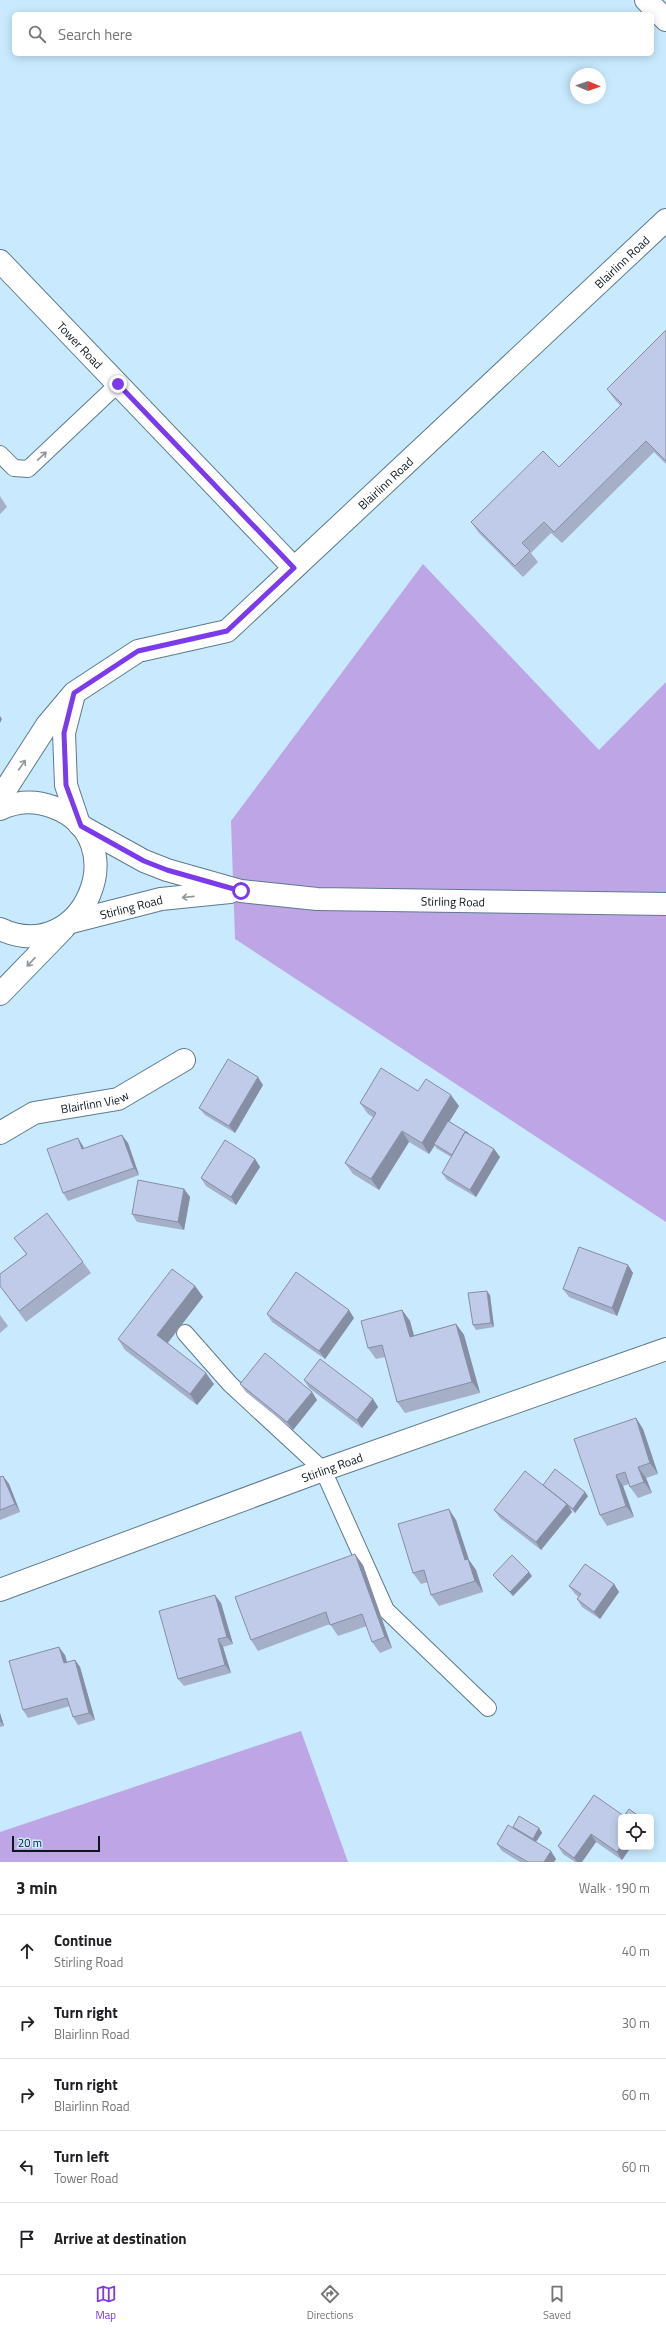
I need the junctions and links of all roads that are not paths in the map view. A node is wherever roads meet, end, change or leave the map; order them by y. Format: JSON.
{"nodes":[{"id":1,"x":646,"y":0,"type":"edge"},
{"id":2,"x":666,"y":20,"type":"edge"},
{"id":3,"x":666,"y":220,"type":"edge"},
{"id":4,"x":0,"y":261,"type":"edge"},
{"id":5,"x":118,"y":384,"type":"junction"},
{"id":6,"x":0,"y":454,"type":"edge"},
{"id":7,"x":294,"y":568,"type":"junction"},
{"id":8,"x":74,"y":693,"type":"junction"},
{"id":9,"x":0,"y":798,"type":"edge"},
{"id":10,"x":0,"y":809,"type":"edge"},
{"id":11,"x":80,"y":825,"type":"junction"},
{"id":12,"x":241,"y":891,"type":"junction"},
{"id":13,"x":666,"y":904,"type":"edge"},
{"id":14,"x":69,"y":923,"type":"junction"},
{"id":15,"x":0,"y":928,"type":"edge"},
{"id":16,"x":0,"y":994,"type":"edge"},
{"id":17,"x":184,"y":1060,"type":"dead end"},
{"id":18,"x":0,"y":1133,"type":"edge"},
{"id":19,"x":185,"y":1333,"type":"dead end"},
{"id":20,"x":666,"y":1349,"type":"edge"},
{"id":21,"x":323,"y":1470,"type":"junction"},
{"id":22,"x":0,"y":1590,"type":"edge"},
{"id":23,"x":488,"y":1708,"type":"dead end"}],
"edges":[{"from":1,"to":2,"type":"street"},
{"from":3,"to":7,"type":"street","name":"Blairlinn Road"},
{"from":4,"to":5,"type":"street","name":"Tower Road"},
{"from":6,"to":5,"type":"lane","one_way":true},
{"from":5,"to":7,"type":"street","name":"Tower Road"},
{"from":7,"to":8,"type":"street","name":"Blairlinn Road"},
{"from":9,"to":8,"type":"street","name":"Blairlinn Road","one_way":true},
{"from":8,"to":11,"type":"street"},
{"from":10,"to":11,"type":"street"},
{"from":11,"to":12,"type":"street","name":"Stirling Road"},
{"from":11,"to":14,"type":"street"},
{"from":12,"to":13,"type":"street","name":"Stirling Road"},
{"from":12,"to":14,"type":"street","name":"Stirling Road","one_way":true},
{"from":14,"to":15,"type":"street","name":"Stirling Road"},
{"from":14,"to":16,"type":"street","one_way":true},
{"from":17,"to":18,"type":"street","name":"Blairlinn View"},
{"from":19,"to":21,"type":"lane"},
{"from":20,"to":21,"type":"street","name":"Stirling Road"},
{"from":21,"to":22,"type":"street","name":"Stirling Road"},
{"from":21,"to":23,"type":"lane"}]}
